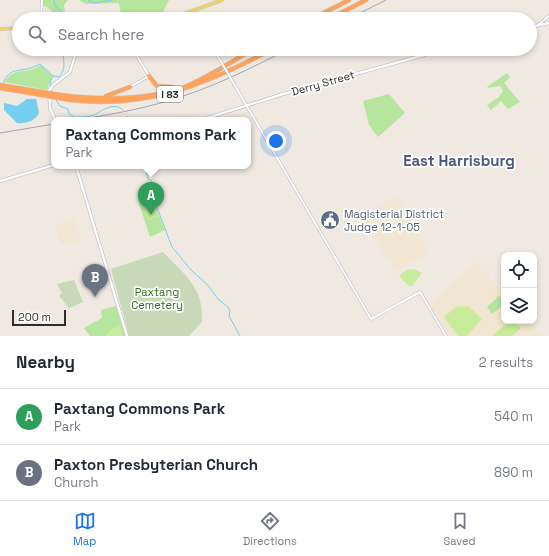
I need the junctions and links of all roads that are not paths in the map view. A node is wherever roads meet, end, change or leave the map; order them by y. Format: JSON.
{"nodes":[{"id":1,"x":42,"y":0,"type":"edge"},
{"id":2,"x":222,"y":0,"type":"edge"},
{"id":3,"x":349,"y":0,"type":"edge"},
{"id":4,"x":366,"y":0,"type":"edge"},
{"id":5,"x":42,"y":12,"type":"edge"},
{"id":6,"x":193,"y":12,"type":"edge"},
{"id":7,"x":326,"y":12,"type":"edge"},
{"id":8,"x":343,"y":12,"type":"edge"},
{"id":9,"x":549,"y":16,"type":"edge"},
{"id":10,"x":549,"y":24,"type":"edge"},
{"id":11,"x":539,"y":25,"type":"joint"},
{"id":12,"x":12,"y":28,"type":"edge"},
{"id":13,"x":0,"y":29,"type":"edge"},
{"id":14,"x":75,"y":56,"type":"edge"},
{"id":15,"x":137,"y":56,"type":"edge"},
{"id":16,"x":217,"y":56,"type":"edge"},
{"id":17,"x":240,"y":56,"type":"edge"},
{"id":18,"x":258,"y":56,"type":"edge"},
{"id":19,"x":421,"y":56,"type":"edge"},
{"id":20,"x":149,"y":76,"type":"junction"},
{"id":21,"x":192,"y":83,"type":"junction"},
{"id":22,"x":1,"y":87,"type":"edge"},
{"id":23,"x":130,"y":87,"type":"joint"},
{"id":24,"x":60,"y":97,"type":"junction"},
{"id":25,"x":90,"y":98,"type":"junction"},
{"id":26,"x":246,"y":106,"type":"junction"},
{"id":27,"x":54,"y":117,"type":"edge"},
{"id":28,"x":210,"y":117,"type":"edge"},
{"id":29,"x":51,"y":166,"type":"edge"},
{"id":30,"x":77,"y":169,"type":"edge"},
{"id":31,"x":0,"y":181,"type":"edge"},
{"id":32,"x":127,"y":336,"type":"edge"},
{"id":33,"x":446,"y":336,"type":"edge"}],
"edges":[{"from":1,"to":5,"type":"street"},
{"from":2,"to":6,"type":"main road"},
{"from":3,"to":7,"type":"highway"},
{"from":4,"to":8,"type":"highway"},
{"from":9,"to":11,"type":"street"},
{"from":10,"to":11,"type":"main road"},
{"from":12,"to":13,"type":"main road"},
{"from":14,"to":27,"type":"main road"},
{"from":15,"to":20,"type":"street"},
{"from":16,"to":26,"type":"street","bridge":true},
{"from":17,"to":21,"type":"highway","number":"I 83"},
{"from":18,"to":24,"type":"highway","number":"I 83"},
{"from":19,"to":26,"type":"main road","name":"Derry Street"},
{"from":20,"to":21,"type":"highway"},
{"from":20,"to":23,"type":"street"},
{"from":21,"to":25,"type":"highway","number":"I 83"},
{"from":22,"to":24,"type":"highway","number":"I 83","bridge":true},
{"from":23,"to":25,"type":"highway"},
{"from":24,"to":25,"type":"highway","number":"I 83"},
{"from":26,"to":28,"type":"main road","name":"Derry Street"},
{"from":26,"to":33,"type":"street"},
{"from":29,"to":31,"type":"main road"},
{"from":30,"to":32,"type":"main road"}]}
